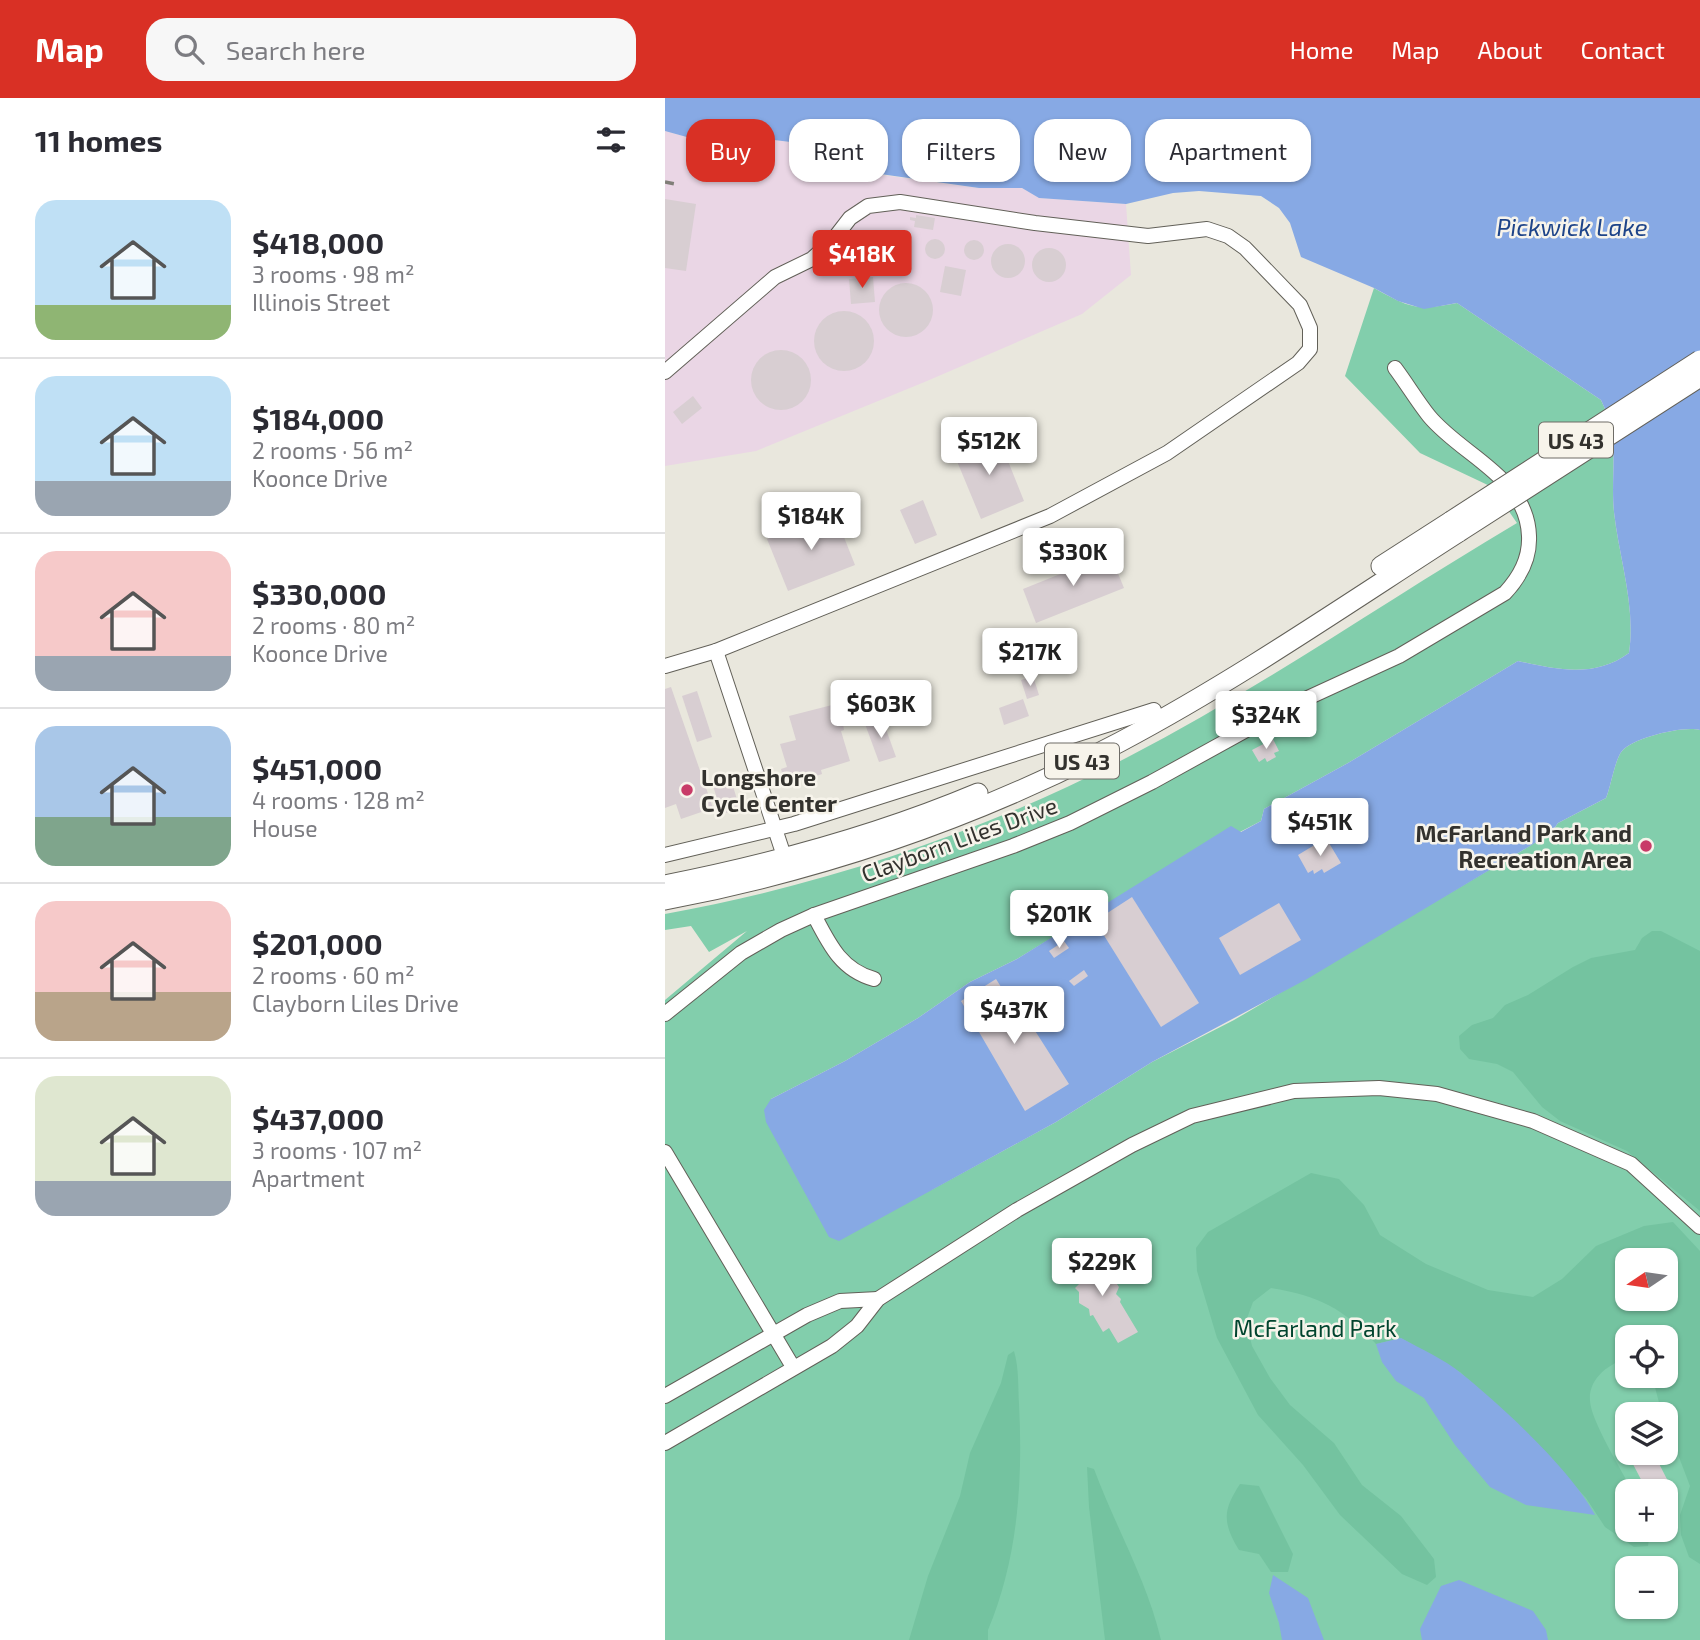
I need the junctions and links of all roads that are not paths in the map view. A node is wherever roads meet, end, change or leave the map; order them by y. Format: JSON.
{"nodes":[{"id":1,"x":1700,"y":360,"type":"edge"},
{"id":2,"x":1395,"y":368,"type":"dead end"},
{"id":3,"x":665,"y":372,"type":"edge"},
{"id":4,"x":1700,"y":377,"type":"edge"},
{"id":5,"x":1455,"y":527,"type":"junction"},
{"id":6,"x":716,"y":651,"type":"junction"},
{"id":7,"x":665,"y":666,"type":"edge"},
{"id":8,"x":1154,"y":710,"type":"junction"},
{"id":9,"x":776,"y":829,"type":"junction"},
{"id":10,"x":665,"y":855,"type":"edge"},
{"id":11,"x":784,"y":856,"type":"junction"},
{"id":12,"x":665,"y":885,"type":"edge"},
{"id":13,"x":665,"y":900,"type":"edge"},
{"id":14,"x":814,"y":915,"type":"junction"},
{"id":15,"x":874,"y":979,"type":"dead end"},
{"id":16,"x":665,"y":1014,"type":"edge"},
{"id":17,"x":665,"y":1152,"type":"edge"},
{"id":18,"x":1700,"y":1227,"type":"edge"},
{"id":19,"x":877,"y":1299,"type":"junction"},
{"id":20,"x":773,"y":1333,"type":"junction"},
{"id":21,"x":793,"y":1367,"type":"junction"},
{"id":22,"x":665,"y":1396,"type":"edge"},
{"id":23,"x":665,"y":1443,"type":"edge"}],
"edges":[{"from":1,"to":5,"type":"highway","number":"US 43","bridge":true},
{"from":2,"to":14,"type":"street","name":"Clayborn Liles Drive"},
{"from":3,"to":6,"type":"street"},
{"from":4,"to":5,"type":"highway","number":"US 43","bridge":true},
{"from":5,"to":8,"type":"highway","number":"US 43"},
{"from":5,"to":13,"type":"highway","number":"US 43"},
{"from":6,"to":7,"type":"street"},
{"from":6,"to":9,"type":"street"},
{"from":8,"to":9,"type":"street"},
{"from":8,"to":11,"type":"highway","number":"US 43"},
{"from":9,"to":10,"type":"street"},
{"from":9,"to":11,"type":"street"},
{"from":11,"to":12,"type":"highway","number":"US 43"},
{"from":14,"to":15,"type":"street"},
{"from":14,"to":16,"type":"street","name":"Clayborn Liles Drive"},
{"from":17,"to":20,"type":"street"},
{"from":18,"to":19,"type":"street"},
{"from":19,"to":20,"type":"street"},
{"from":19,"to":21,"type":"street"},
{"from":20,"to":21,"type":"street"},
{"from":20,"to":22,"type":"street"},
{"from":21,"to":23,"type":"street"}]}
